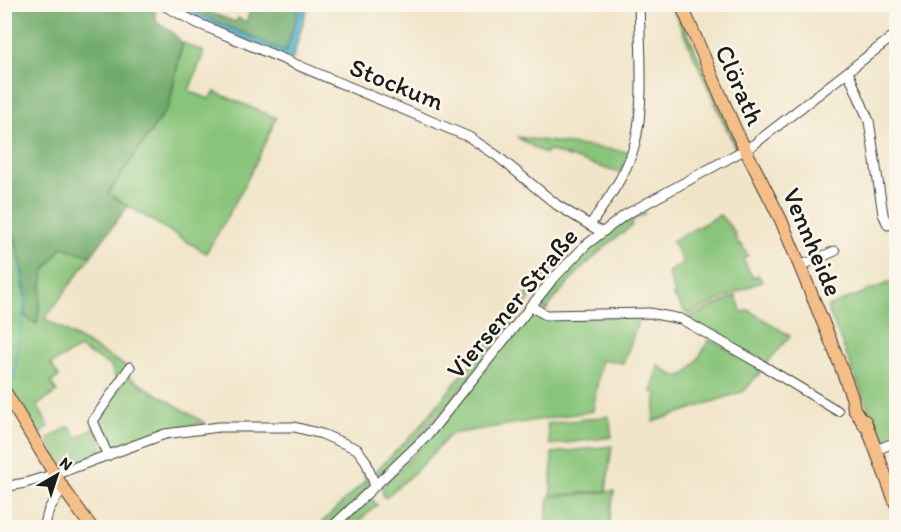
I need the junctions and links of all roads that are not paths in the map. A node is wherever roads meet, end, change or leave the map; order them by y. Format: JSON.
{"nodes":[{"id":1,"x":161,"y":4,"type":"edge"},
{"id":2,"x":639,"y":4,"type":"edge"},
{"id":3,"x":681,"y":4,"type":"edge"},
{"id":4,"x":897,"y":34,"type":"edge"},
{"id":5,"x":848,"y":72,"type":"junction"},
{"id":6,"x":745,"y":150,"type":"junction"},
{"id":7,"x":590,"y":225,"type":"junction"},
{"id":8,"x":888,"y":225,"type":"dead end"},
{"id":9,"x":601,"y":232,"type":"junction"},
{"id":10,"x":835,"y":251,"type":"dead end"},
{"id":11,"x":800,"y":266,"type":"junction"},
{"id":12,"x":530,"y":306,"type":"junction"},
{"id":13,"x":130,"y":368,"type":"dead end"},
{"id":14,"x":4,"y":390,"type":"edge"},
{"id":15,"x":838,"y":411,"type":"dead end"},
{"id":16,"x":897,"y":442,"type":"edge"},
{"id":17,"x":876,"y":450,"type":"junction"},
{"id":18,"x":108,"y":456,"type":"junction"},
{"id":19,"x":54,"y":474,"type":"junction"},
{"id":20,"x":375,"y":486,"type":"junction"},
{"id":21,"x":4,"y":487,"type":"edge"},
{"id":22,"x":63,"y":488,"type":"junction"},
{"id":23,"x":897,"y":504,"type":"edge"},
{"id":24,"x":44,"y":528,"type":"edge"},
{"id":25,"x":92,"y":528,"type":"edge"},
{"id":26,"x":331,"y":528,"type":"edge"}],
"edges":[{"from":1,"to":7,"type":"street","name":"Stockum"},
{"from":2,"to":7,"type":"street"},
{"from":3,"to":6,"type":"main road","name":"Clörath"},
{"from":4,"to":5,"type":"street","name":"Viersener Straße"},
{"from":5,"to":6,"type":"street","name":"Viersener Straße"},
{"from":5,"to":8,"type":"street"},
{"from":6,"to":9,"type":"street","name":"Viersener Straße"},
{"from":6,"to":11,"type":"main road","name":"Vennheide"},
{"from":7,"to":9,"type":"street","name":"Stockum"},
{"from":9,"to":12,"type":"street","name":"Viersener Straße"},
{"from":10,"to":11,"type":"street"},
{"from":11,"to":17,"type":"main road","name":"Vennheide"},
{"from":12,"to":15,"type":"street"},
{"from":12,"to":20,"type":"street","name":"Viersener Straße"},
{"from":13,"to":18,"type":"street"},
{"from":14,"to":19,"type":"main road"},
{"from":16,"to":17,"type":"street"},
{"from":17,"to":23,"type":"main road","name":"Vennheide"},
{"from":18,"to":19,"type":"street"},
{"from":18,"to":20,"type":"street"},
{"from":19,"to":21,"type":"street"},
{"from":19,"to":22,"type":"main road"},
{"from":20,"to":26,"type":"street","name":"Viersener Straße"},
{"from":22,"to":24,"type":"street"},
{"from":22,"to":25,"type":"main road"}]}
